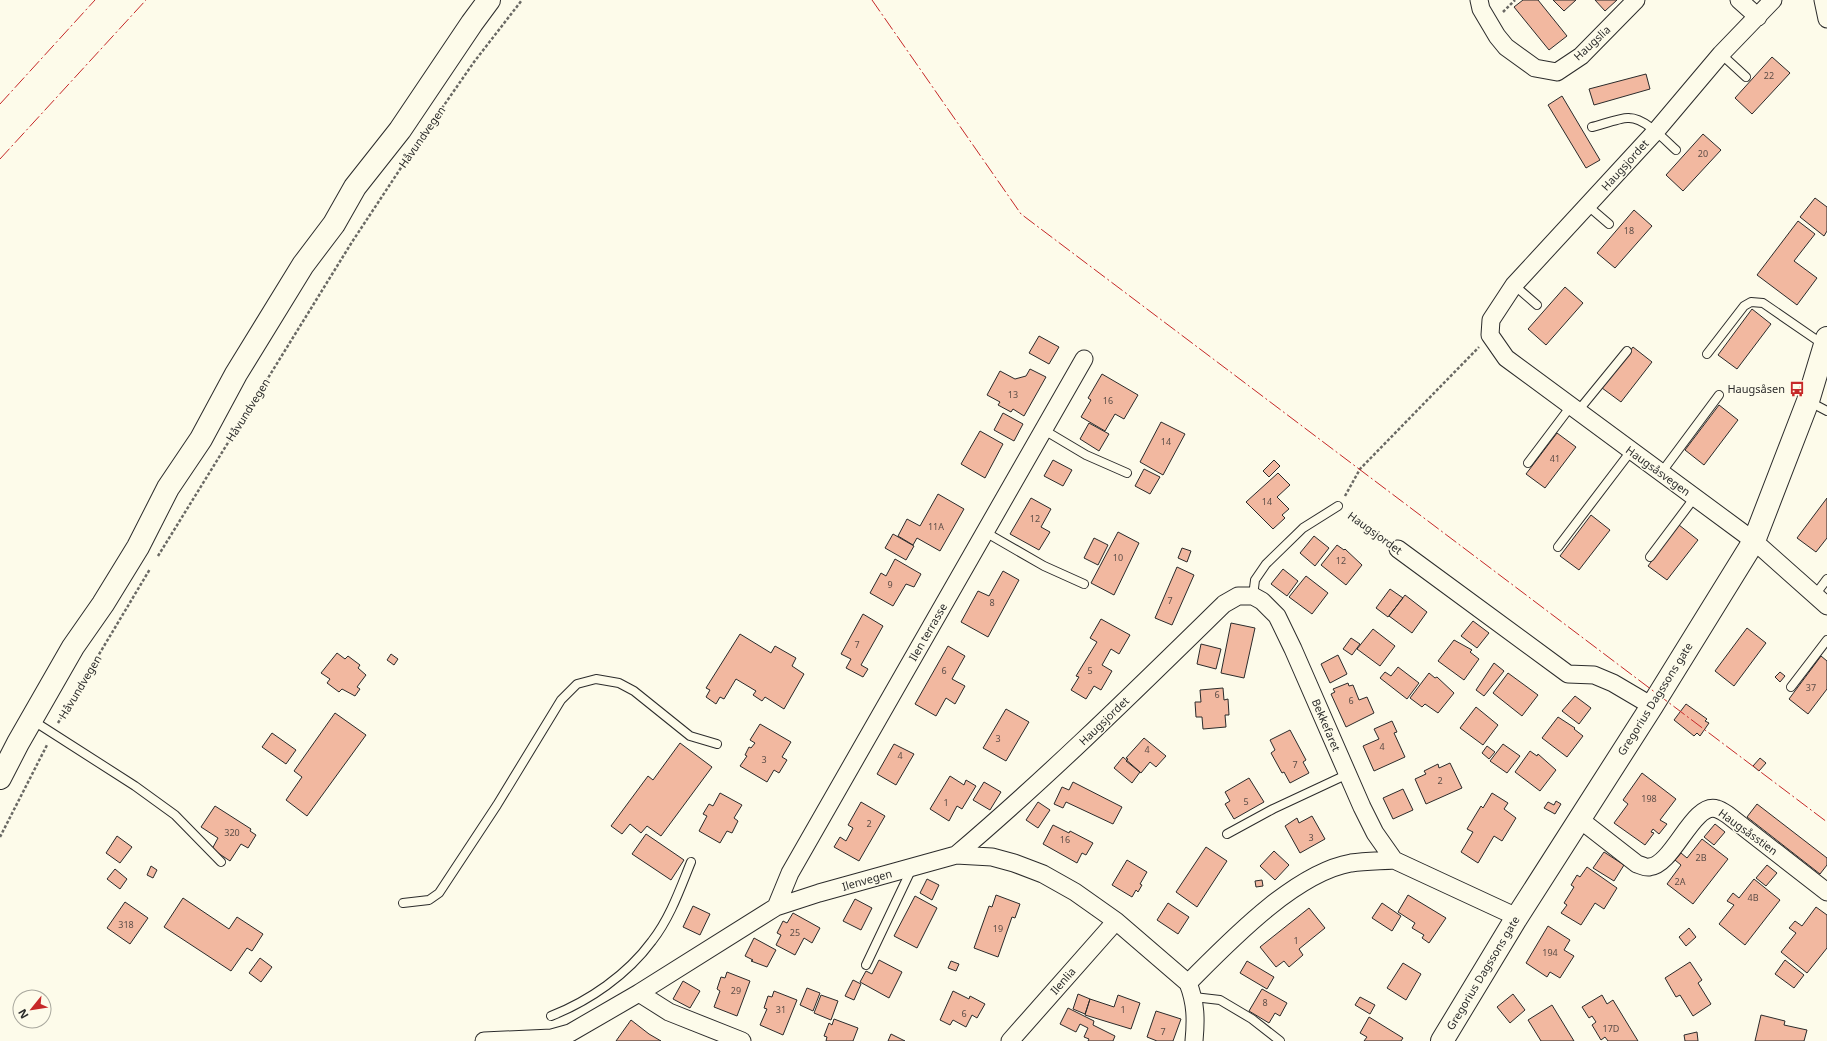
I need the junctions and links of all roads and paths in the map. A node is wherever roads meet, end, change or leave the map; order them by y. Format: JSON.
{"nodes":[{"id":1,"x":489,"y":0,"type":"edge"},
{"id":2,"x":522,"y":0,"type":"edge"},
{"id":3,"x":1479,"y":0,"type":"edge"},
{"id":4,"x":1636,"y":0,"type":"edge"},
{"id":5,"x":1739,"y":0,"type":"edge"},
{"id":6,"x":1773,"y":0,"type":"edge"},
{"id":7,"x":1823,"y":0,"type":"edge"},
{"id":8,"x":1758,"y":16,"type":"junction"},
{"id":9,"x":1827,"y":19,"type":"edge"},
{"id":10,"x":1721,"y":54,"type":"junction"},
{"id":11,"x":1746,"y":77,"type":"dead end"},
{"id":12,"x":1592,"y":127,"type":"dead end"},
{"id":13,"x":1656,"y":131,"type":"junction"},
{"id":14,"x":1676,"y":150,"type":"dead end"},
{"id":15,"x":1588,"y":206,"type":"junction"},
{"id":16,"x":1609,"y":224,"type":"dead end"},
{"id":17,"x":1514,"y":285,"type":"junction"},
{"id":18,"x":1536,"y":305,"type":"dead end"},
{"id":19,"x":1490,"y":335,"type":"junction"},
{"id":20,"x":1826,"y":341,"type":"edge"},
{"id":21,"x":1627,"y":351,"type":"dead end"},
{"id":22,"x":1707,"y":354,"type":"dead end"},
{"id":23,"x":1084,"y":359,"type":"dead end"},
{"id":24,"x":1719,"y":394,"type":"dead end"},
{"id":25,"x":1808,"y":401,"type":"junction"},
{"id":26,"x":1574,"y":409,"type":"junction"},
{"id":27,"x":1827,"y":411,"type":"edge"},
{"id":28,"x":1044,"y":430,"type":"junction"},
{"id":29,"x":1631,"y":450,"type":"junction"},
{"id":30,"x":1528,"y":463,"type":"dead end"},
{"id":31,"x":1127,"y":473,"type":"dead end"},
{"id":32,"x":1661,"y":473,"type":"junction"},
{"id":33,"x":1695,"y":498,"type":"junction"},
{"id":34,"x":1338,"y":506,"type":"junction"},
{"id":35,"x":985,"y":532,"type":"junction"},
{"id":36,"x":1754,"y":541,"type":"junction"},
{"id":37,"x":1558,"y":547,"type":"dead end"},
{"id":38,"x":1398,"y":549,"type":"joint"},
{"id":39,"x":1650,"y":557,"type":"dead end"},
{"id":40,"x":155,"y":561,"type":"dead end"},
{"id":41,"x":151,"y":568,"type":"dead end"},
{"id":42,"x":1827,"y":579,"type":"edge"},
{"id":43,"x":1084,"y":584,"type":"dead end"},
{"id":44,"x":1253,"y":596,"type":"junction"},
{"id":45,"x":1821,"y":601,"type":"edge"},
{"id":46,"x":1827,"y":640,"type":"edge"},
{"id":47,"x":1790,"y":687,"type":"dead end"},
{"id":48,"x":1652,"y":706,"type":"junction"},
{"id":49,"x":31,"y":719,"type":"junction"},
{"id":50,"x":53,"y":733,"type":"junction"},
{"id":51,"x":717,"y":744,"type":"dead end"},
{"id":52,"x":1348,"y":774,"type":"junction"},
{"id":53,"x":0,"y":778,"type":"edge"},
{"id":54,"x":1578,"y":818,"type":"junction"},
{"id":55,"x":1228,"y":834,"type":"dead end"},
{"id":56,"x":0,"y":837,"type":"edge"},
{"id":57,"x":956,"y":855,"type":"junction"},
{"id":58,"x":1394,"y":860,"type":"junction"},
{"id":59,"x":221,"y":862,"type":"dead end"},
{"id":60,"x":691,"y":862,"type":"dead end"},
{"id":61,"x":912,"y":867,"type":"junction"},
{"id":62,"x":1827,"y":892,"type":"edge"},
{"id":63,"x":403,"y":903,"type":"dead end"},
{"id":64,"x":776,"y":907,"type":"junction"},
{"id":65,"x":1517,"y":917,"type":"junction"},
{"id":66,"x":1116,"y":921,"type":"junction"},
{"id":67,"x":866,"y":965,"type":"dead end"},
{"id":68,"x":1191,"y":990,"type":"junction"},
{"id":69,"x":639,"y":993,"type":"junction"},
{"id":70,"x":551,"y":1016,"type":"dead end"},
{"id":71,"x":484,"y":1041,"type":"edge"},
{"id":72,"x":742,"y":1041,"type":"edge"},
{"id":73,"x":1010,"y":1041,"type":"edge"},
{"id":74,"x":1194,"y":1041,"type":"edge"},
{"id":75,"x":1280,"y":1041,"type":"edge"},
{"id":76,"x":1442,"y":1041,"type":"edge"}],
"edges":[{"from":1,"to":49,"type":"main road","name":"Håvundvegen"},
{"from":2,"to":40,"type":"path","name":"Håvundvegen"},
{"from":3,"to":4,"type":"street","name":"Haugslia"},
{"from":5,"to":8,"type":"street"},
{"from":6,"to":8,"type":"street","name":"Haugsjordet"},
{"from":7,"to":9,"type":"street"},
{"from":8,"to":10,"type":"street","name":"Haugsjordet"},
{"from":10,"to":11,"type":"lane"},
{"from":10,"to":13,"type":"street","name":"Haugsjordet"},
{"from":12,"to":13,"type":"lane"},
{"from":13,"to":14,"type":"lane"},
{"from":13,"to":15,"type":"street","name":"Haugsjordet"},
{"from":15,"to":16,"type":"lane"},
{"from":15,"to":17,"type":"street","name":"Haugsjordet"},
{"from":17,"to":18,"type":"lane"},
{"from":17,"to":19,"type":"street","name":"Haugsjordet"},
{"from":19,"to":26,"type":"street","name":"Haugsåsvegen"},
{"from":19,"to":34,"type":"path"},
{"from":20,"to":22,"type":"lane"},
{"from":20,"to":25,"type":"main road","name":"Gregorius Dagssons gate"},
{"from":21,"to":26,"type":"lane"},
{"from":23,"to":28,"type":"street","name":"Ilen terrasse"},
{"from":24,"to":32,"type":"lane"},
{"from":25,"to":27,"type":"lane"},
{"from":25,"to":36,"type":"main road","name":"Gregorius Dagssons gate"},
{"from":26,"to":29,"type":"street","name":"Haugsåsvegen"},
{"from":26,"to":30,"type":"lane"},
{"from":28,"to":31,"type":"lane"},
{"from":28,"to":35,"type":"street","name":"Ilen terrasse"},
{"from":29,"to":32,"type":"street","name":"Haugsåsvegen"},
{"from":29,"to":37,"type":"lane"},
{"from":32,"to":33,"type":"street","name":"Haugsåsvegen"},
{"from":33,"to":36,"type":"street","name":"Haugsåsvegen"},
{"from":33,"to":39,"type":"lane"},
{"from":34,"to":38,"type":"path","name":"Haugsjordet"},
{"from":34,"to":44,"type":"lane","name":"Haugsjordet"},
{"from":35,"to":43,"type":"lane"},
{"from":35,"to":64,"type":"street","name":"Ilen terrasse"},
{"from":36,"to":45,"type":"street","name":"Haugsåsvegen"},
{"from":36,"to":48,"type":"main road","name":"Gregorius Dagssons gate"},
{"from":38,"to":48,"type":"street","name":"Haugsjordet"},
{"from":41,"to":50,"type":"path","name":"Håvundvegen"},
{"from":42,"to":45,"type":"lane"},
{"from":44,"to":52,"type":"street","name":"Bekkefaret"},
{"from":44,"to":57,"type":"street","name":"Haugsjordet"},
{"from":46,"to":47,"type":"lane"},
{"from":48,"to":54,"type":"main road","name":"Gregorius Dagssons gate"},
{"from":49,"to":50,"type":"lane"},
{"from":49,"to":53,"type":"main road","name":"Håvundvegen"},
{"from":50,"to":56,"type":"path","name":"Håvundvegen"},
{"from":50,"to":59,"type":"lane"},
{"from":51,"to":63,"type":"lane"},
{"from":52,"to":55,"type":"lane"},
{"from":52,"to":58,"type":"street","name":"Bekkefaret"},
{"from":54,"to":62,"type":"street","name":"Haugsåsstien"},
{"from":54,"to":65,"type":"main road","name":"Gregorius Dagssons gate"},
{"from":57,"to":61,"type":"street","name":"Ilenvegen"},
{"from":57,"to":66,"type":"street","name":"Ilenvegen"},
{"from":58,"to":65,"type":"street"},
{"from":58,"to":68,"type":"street"},
{"from":60,"to":70,"type":"lane"},
{"from":61,"to":64,"type":"street","name":"Ilenvegen"},
{"from":61,"to":67,"type":"lane"},
{"from":64,"to":69,"type":"street","name":"Ilenvegen"},
{"from":65,"to":76,"type":"main road","name":"Gregorius Dagssons gate"},
{"from":66,"to":68,"type":"street","name":"Ilenvegen"},
{"from":66,"to":73,"type":"street","name":"Ilenlia"},
{"from":68,"to":74,"type":"street"},
{"from":68,"to":75,"type":"lane"},
{"from":69,"to":71,"type":"street","name":"Ilenvegen"},
{"from":69,"to":72,"type":"street"}]}
